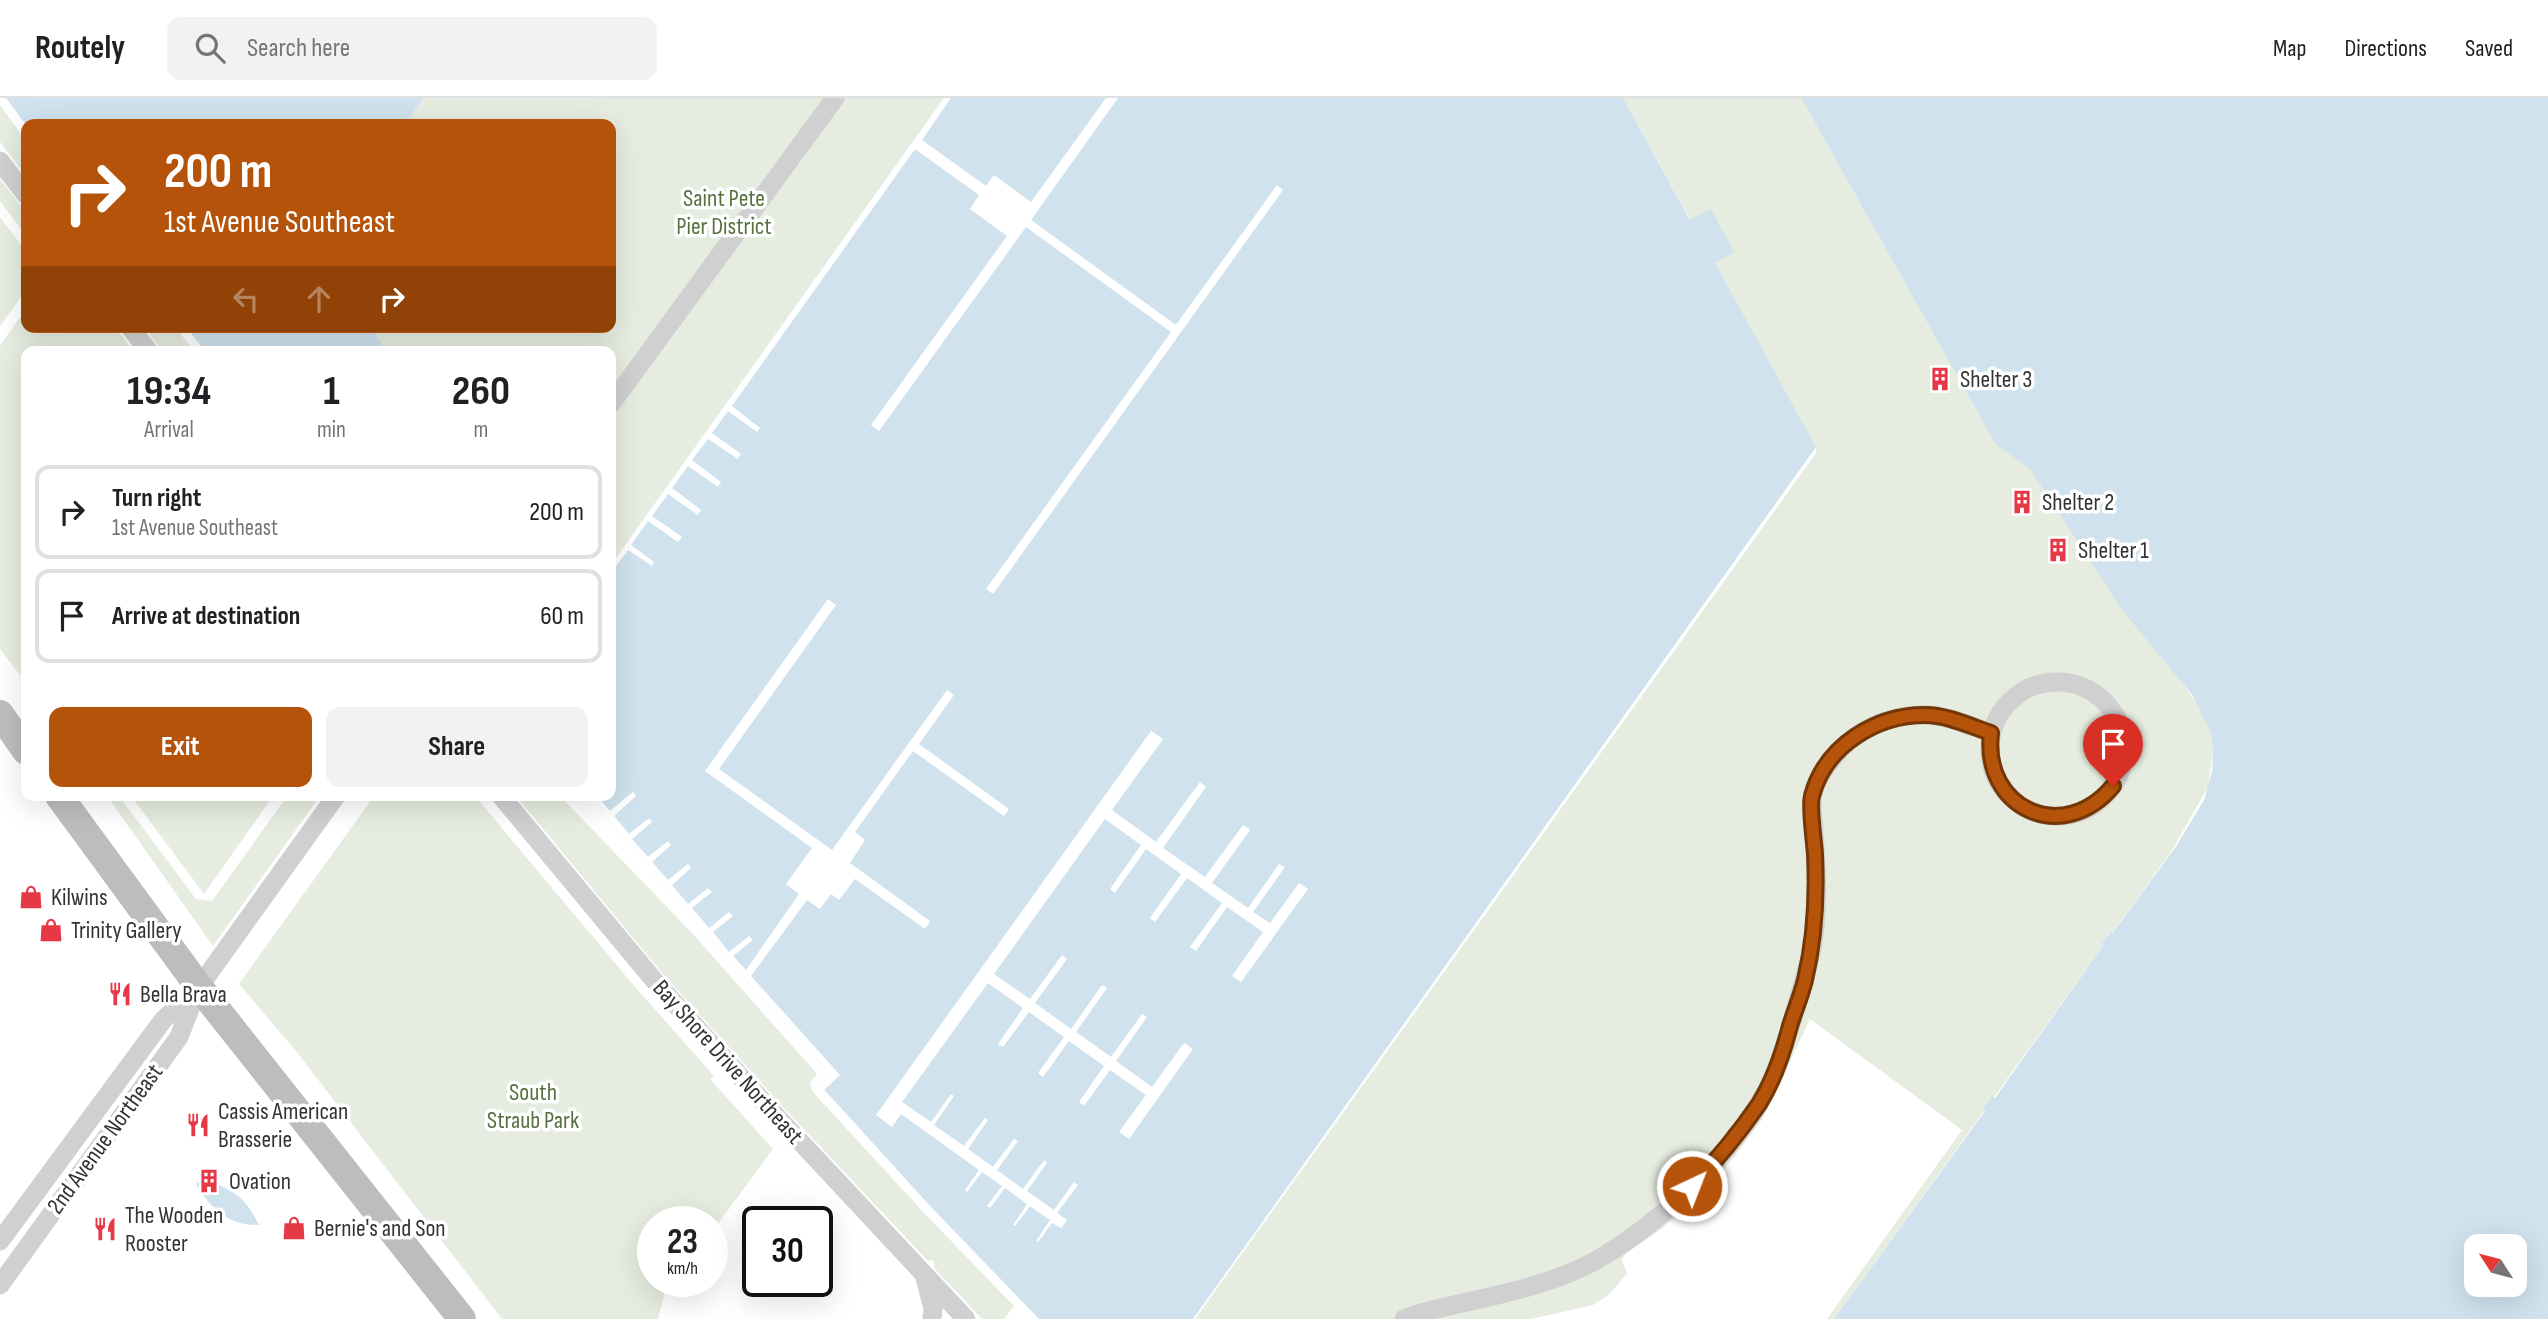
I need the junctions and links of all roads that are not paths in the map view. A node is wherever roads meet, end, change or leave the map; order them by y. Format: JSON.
{"nodes":[{"id":1,"x":835,"y":98,"type":"edge"},
{"id":2,"x":0,"y":161,"type":"edge"},
{"id":3,"x":21,"y":188,"type":"edge"},
{"id":4,"x":616,"y":397,"type":"edge"},
{"id":5,"x":0,"y":714,"type":"edge"},
{"id":6,"x":1991,"y":733,"type":"junction"},
{"id":7,"x":21,"y":744,"type":"edge"},
{"id":8,"x":63,"y":801,"type":"edge"},
{"id":9,"x":332,"y":801,"type":"edge"},
{"id":10,"x":505,"y":801,"type":"edge"},
{"id":11,"x":199,"y":987,"type":"junction"},
{"id":12,"x":0,"y":1241,"type":"edge"},
{"id":13,"x":924,"y":1274,"type":"junction"},
{"id":14,"x":0,"y":1285,"type":"edge"},
{"id":15,"x":462,"y":1319,"type":"edge"},
{"id":16,"x":932,"y":1319,"type":"edge"},
{"id":17,"x":966,"y":1319,"type":"edge"},
{"id":18,"x":1404,"y":1319,"type":"edge"}],
"edges":[{"from":1,"to":4,"type":"street"},
{"from":2,"to":3,"type":"street"},
{"from":5,"to":7,"type":"street"},
{"from":6,"to":6,"type":"street"},
{"from":6,"to":18,"type":"street"},
{"from":8,"to":11,"type":"street"},
{"from":9,"to":11,"type":"street","name":"2nd Avenue Northeast"},
{"from":10,"to":13,"type":"street","name":"Bay Shore Drive Northeast"},
{"from":11,"to":12,"type":"street","name":"2nd Avenue Northeast"},
{"from":11,"to":14,"type":"street","name":"2nd Avenue Northeast"},
{"from":11,"to":15,"type":"street"},
{"from":13,"to":16,"type":"street"},
{"from":13,"to":17,"type":"street","name":"Bay Shore Drive Northeast"}]}
